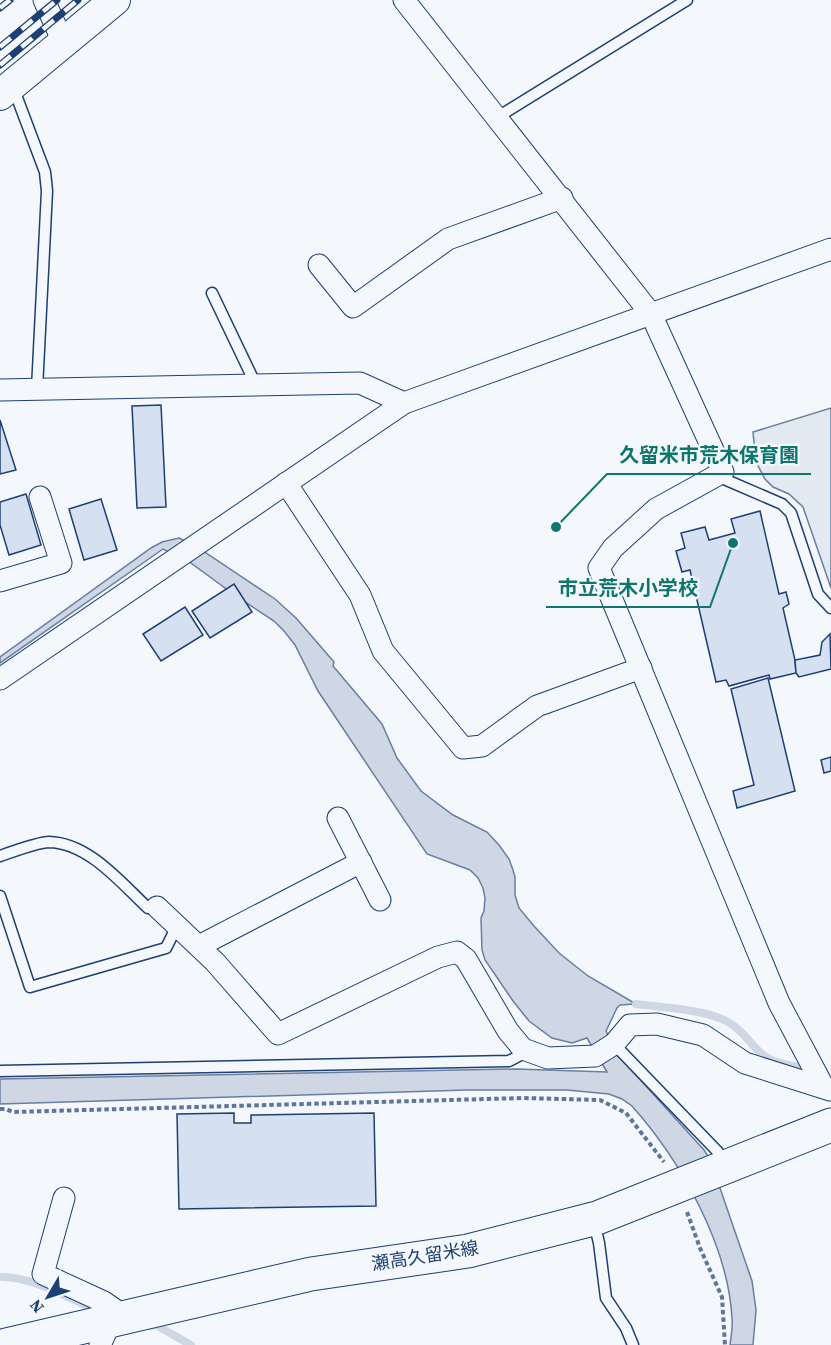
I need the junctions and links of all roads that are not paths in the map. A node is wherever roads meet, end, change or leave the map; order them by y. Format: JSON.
{"nodes":[{"id":1,"x":44,"y":0,"type":"edge"},
{"id":2,"x":115,"y":0,"type":"edge"},
{"id":3,"x":404,"y":0,"type":"edge"},
{"id":4,"x":687,"y":0,"type":"edge"},
{"id":5,"x":63,"y":42,"type":"junction"},
{"id":6,"x":6,"y":90,"type":"edge"},
{"id":7,"x":496,"y":118,"type":"junction"},
{"id":8,"x":562,"y":198,"type":"junction"},
{"id":9,"x":831,"y":249,"type":"edge"},
{"id":10,"x":319,"y":265,"type":"dead end"},
{"id":11,"x":212,"y":293,"type":"dead end"},
{"id":12,"x":651,"y":314,"type":"junction"},
{"id":13,"x":256,"y":385,"type":"junction"},
{"id":14,"x":37,"y":389,"type":"junction"},
{"id":15,"x":0,"y":390,"type":"edge"},
{"id":16,"x":404,"y":403,"type":"junction"},
{"id":17,"x":717,"y":476,"type":"junction"},
{"id":18,"x":286,"y":483,"type":"junction"},
{"id":19,"x":40,"y":497,"type":"dead end"},
{"id":20,"x":0,"y":582,"type":"edge"},
{"id":21,"x":831,"y":608,"type":"edge"},
{"id":22,"x":641,"y":668,"type":"junction"},
{"id":23,"x":2,"y":670,"type":"edge"},
{"id":24,"x":338,"y":818,"type":"dead end"},
{"id":25,"x":0,"y":856,"type":"edge"},
{"id":26,"x":361,"y":862,"type":"junction"},
{"id":27,"x":0,"y":896,"type":"edge"},
{"id":28,"x":380,"y":900,"type":"dead end"},
{"id":29,"x":157,"y":907,"type":"joint"},
{"id":30,"x":177,"y":926,"type":"junction"},
{"id":31,"x":199,"y":946,"type":"junction"},
{"id":32,"x":614,"y":1044,"type":"junction"},
{"id":33,"x":529,"y":1051,"type":"junction"},
{"id":34,"x":0,"y":1071,"type":"edge"},
{"id":35,"x":827,"y":1088,"type":"edge"},
{"id":36,"x":831,"y":1125,"type":"edge"},
{"id":37,"x":718,"y":1152,"type":"dead end"},
{"id":38,"x":64,"y":1198,"type":"dead end"},
{"id":39,"x":594,"y":1219,"type":"junction"},
{"id":40,"x":112,"y":1327,"type":"edge"},
{"id":41,"x":6,"y":1345,"type":"edge"},
{"id":42,"x":633,"y":1345,"type":"edge"}],
"edges":[{"from":1,"to":5,"type":"street"},
{"from":2,"to":5,"type":"main road"},
{"from":3,"to":7,"type":"street"},
{"from":4,"to":7,"type":"lane"},
{"from":5,"to":6,"type":"main road"},
{"from":6,"to":14,"type":"lane"},
{"from":7,"to":8,"type":"street"},
{"from":8,"to":10,"type":"street"},
{"from":8,"to":12,"type":"street"},
{"from":9,"to":12,"type":"street"},
{"from":11,"to":13,"type":"lane"},
{"from":12,"to":16,"type":"street"},
{"from":12,"to":17,"type":"street"},
{"from":13,"to":14,"type":"street"},
{"from":13,"to":16,"type":"street"},
{"from":14,"to":15,"type":"street"},
{"from":16,"to":18,"type":"street"},
{"from":17,"to":21,"type":"lane"},
{"from":17,"to":22,"type":"street"},
{"from":18,"to":22,"type":"street"},
{"from":18,"to":23,"type":"street"},
{"from":19,"to":20,"type":"street"},
{"from":22,"to":35,"type":"street"},
{"from":24,"to":26,"type":"street"},
{"from":25,"to":29,"type":"lane"},
{"from":26,"to":28,"type":"street"},
{"from":26,"to":31,"type":"street"},
{"from":27,"to":30,"type":"lane"},
{"from":29,"to":30,"type":"street"},
{"from":30,"to":31,"type":"street"},
{"from":31,"to":33,"type":"street"},
{"from":32,"to":33,"type":"street"},
{"from":32,"to":35,"type":"street"},
{"from":32,"to":37,"type":"lane"},
{"from":33,"to":34,"type":"lane"},
{"from":36,"to":39,"type":"main road","name":"瀬高久留米線"},
{"from":38,"to":40,"type":"street"},
{"from":39,"to":40,"type":"main road","name":"瀬高久留米線"},
{"from":39,"to":42,"type":"lane"},
{"from":40,"to":41,"type":"main road","name":"瀬高久留米線"}]}
